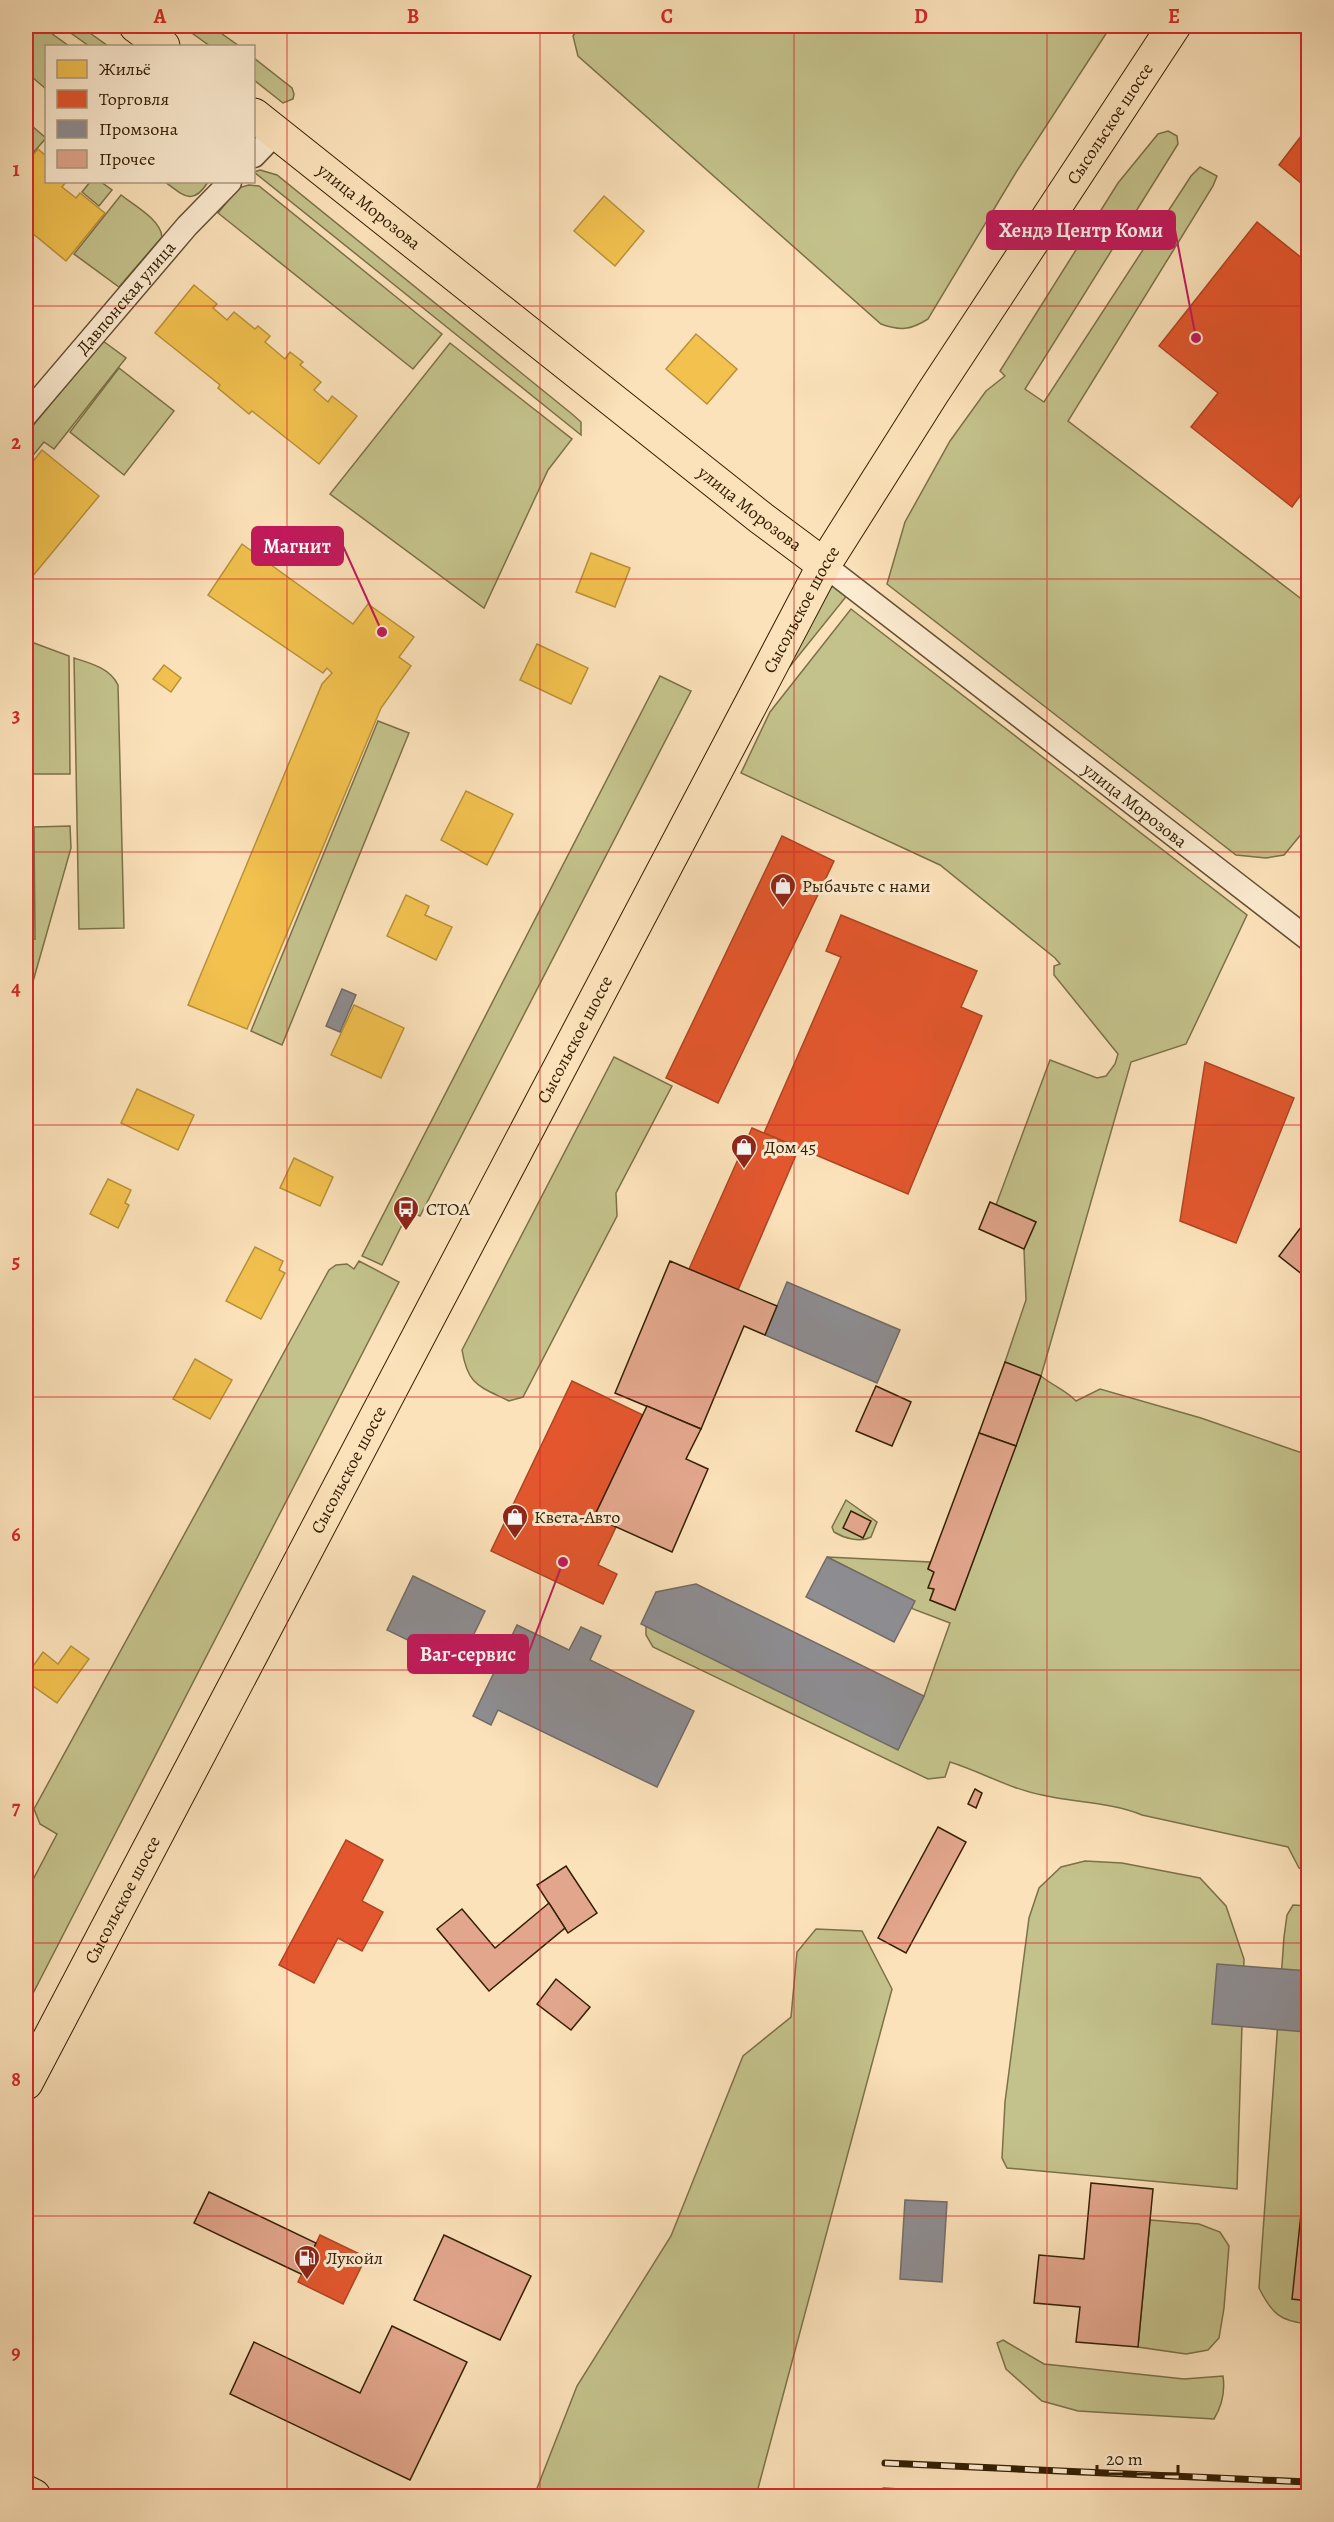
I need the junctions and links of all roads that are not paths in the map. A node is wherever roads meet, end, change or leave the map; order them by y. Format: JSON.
{"nodes":[{"id":1,"x":136,"y":26,"type":"edge"},
{"id":2,"x":1174,"y":26,"type":"edge"},
{"id":3,"x":162,"y":45,"type":"edge"},
{"id":4,"x":265,"y":124,"type":"edge"},
{"id":5,"x":255,"y":153,"type":"edge"},
{"id":6,"x":229,"y":183,"type":"edge"},
{"id":7,"x":26,"y":415,"type":"edge"},
{"id":8,"x":824,"y":565,"type":"junction"},
{"id":9,"x":1308,"y":939,"type":"edge"},
{"id":10,"x":26,"y":2083,"type":"edge"},
{"id":11,"x":26,"y":2492,"type":"edge"},
{"id":12,"x":34,"y":2496,"type":"edge"}],
"edges":[{"from":1,"to":3,"type":"main road"},
{"from":2,"to":8,"type":"main road","name":"Сысольское шоссе"},
{"from":4,"to":5,"type":"street"},
{"from":4,"to":8,"type":"main road","name":"улица Морозова"},
{"from":6,"to":7,"type":"street","name":"Давпонская улица"},
{"from":8,"to":9,"type":"street","name":"улица Морозова"},
{"from":8,"to":10,"type":"main road","name":"Сысольское шоссе"},
{"from":11,"to":12,"type":"main road"}]}
